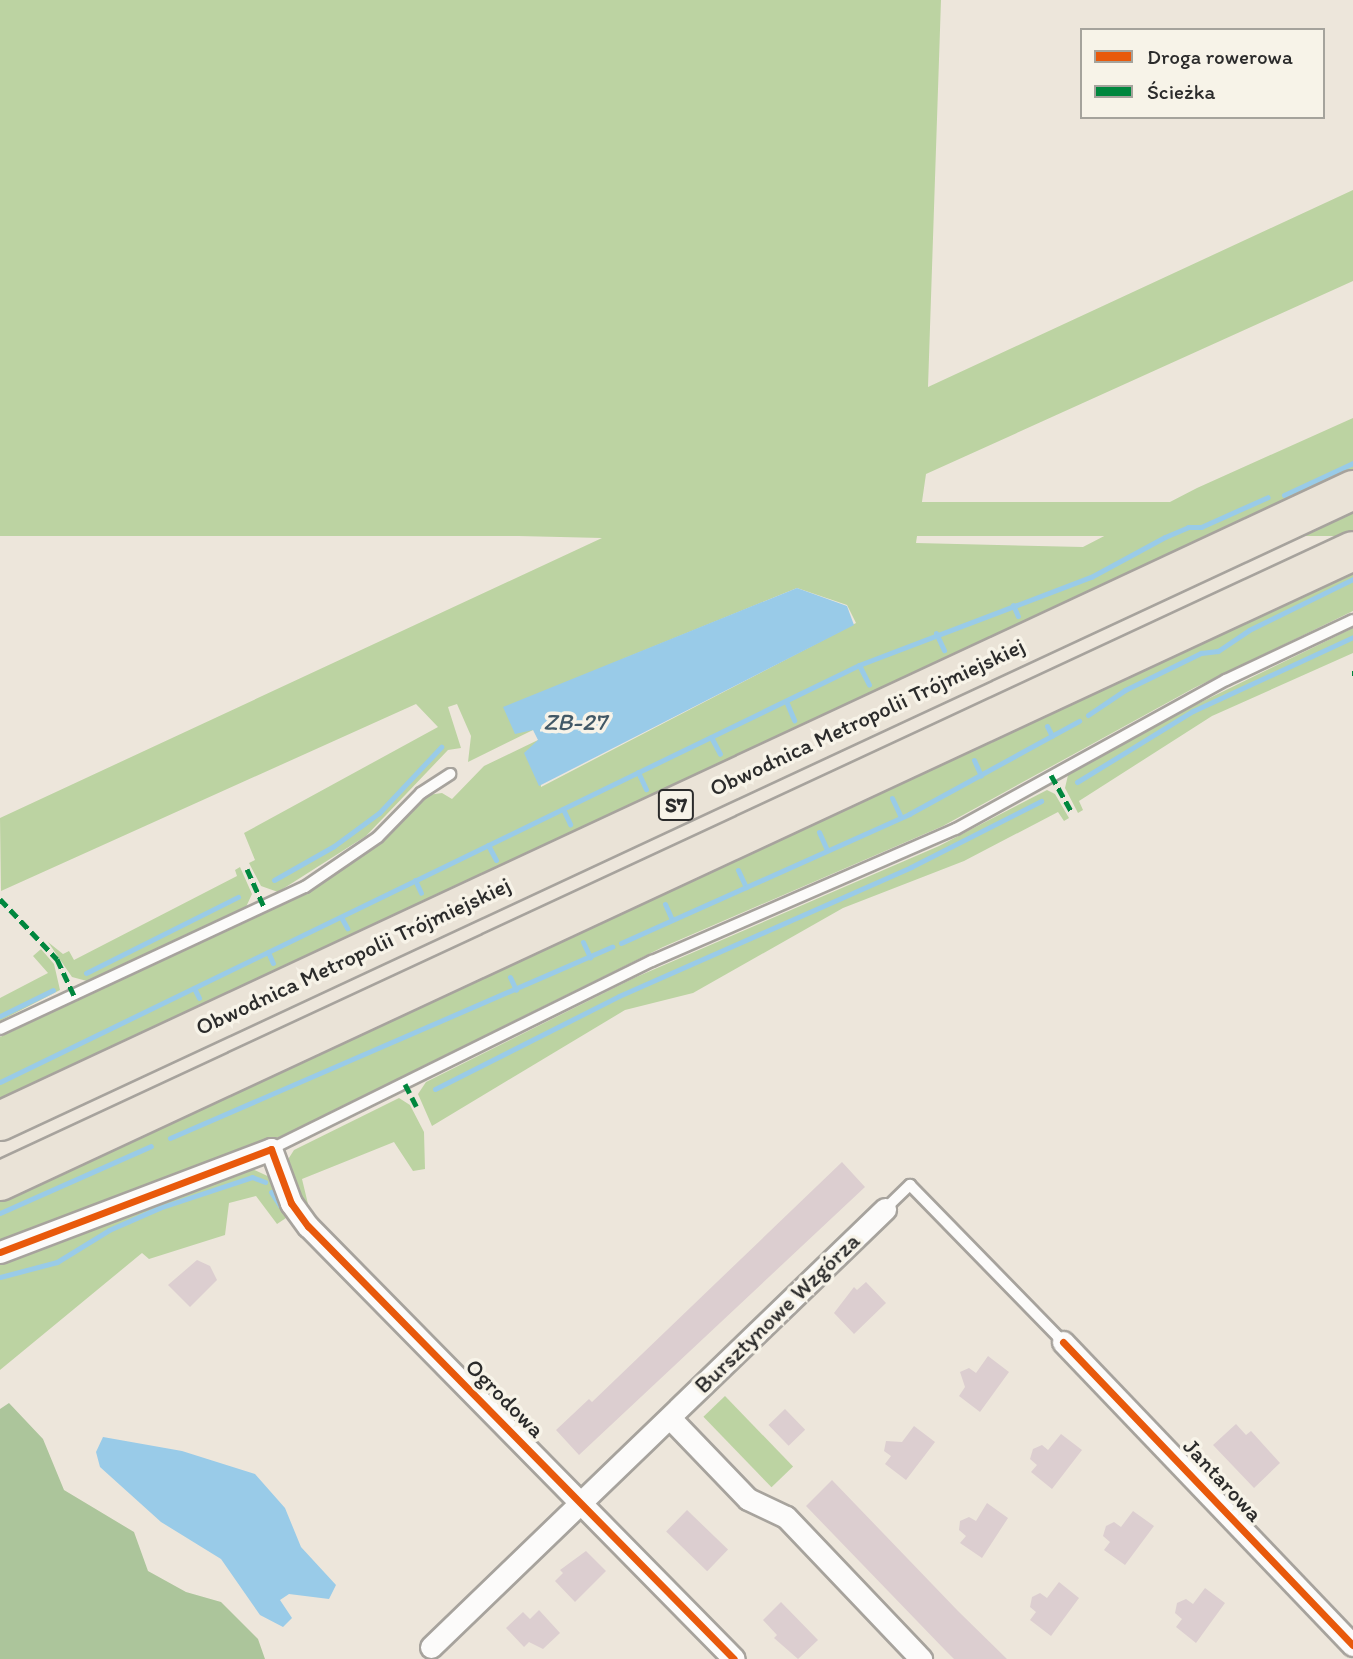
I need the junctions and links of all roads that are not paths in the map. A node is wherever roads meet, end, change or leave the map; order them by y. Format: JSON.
{"nodes":[{"id":1,"x":1353,"y":490,"type":"edge"},
{"id":2,"x":1353,"y":551,"type":"edge"},
{"id":3,"x":1353,"y":620,"type":"edge"},
{"id":4,"x":450,"y":774,"type":"dead end"},
{"id":5,"x":0,"y":1029,"type":"edge"},
{"id":6,"x":0,"y":1121,"type":"edge"},
{"id":7,"x":271,"y":1149,"type":"junction"},
{"id":8,"x":0,"y":1181,"type":"edge"},
{"id":9,"x":885,"y":1209,"type":"joint"},
{"id":10,"x":0,"y":1252,"type":"edge"},
{"id":11,"x":1063,"y":1342,"type":"joint"},
{"id":12,"x":670,"y":1418,"type":"junction"},
{"id":13,"x":582,"y":1503,"type":"junction"},
{"id":14,"x":1353,"y":1645,"type":"edge"},
{"id":15,"x":431,"y":1647,"type":"dead end"},
{"id":16,"x":734,"y":1659,"type":"edge"},
{"id":17,"x":921,"y":1659,"type":"edge"}],
"edges":[{"from":1,"to":6,"type":"highway","name":"Obwodnica Metropolii Trójmiejskiej","number":"S7"},
{"from":2,"to":8,"type":"highway","number":"S7"},
{"from":3,"to":7,"type":"lane"},
{"from":4,"to":5,"type":"lane"},
{"from":7,"to":10,"type":"street"},
{"from":7,"to":13,"type":"street","name":"Ogrodowa"},
{"from":9,"to":11,"type":"lane"},
{"from":9,"to":12,"type":"street","name":"Bursztynowe Wzgórza"},
{"from":11,"to":14,"type":"street","name":"Jantarowa"},
{"from":12,"to":13,"type":"street","name":"Bursztynowe Wzgórza"},
{"from":12,"to":17,"type":"street"},
{"from":13,"to":15,"type":"street","name":"Bursztynowe Wzgórza"},
{"from":13,"to":16,"type":"street","name":"Ogrodowa"}]}
